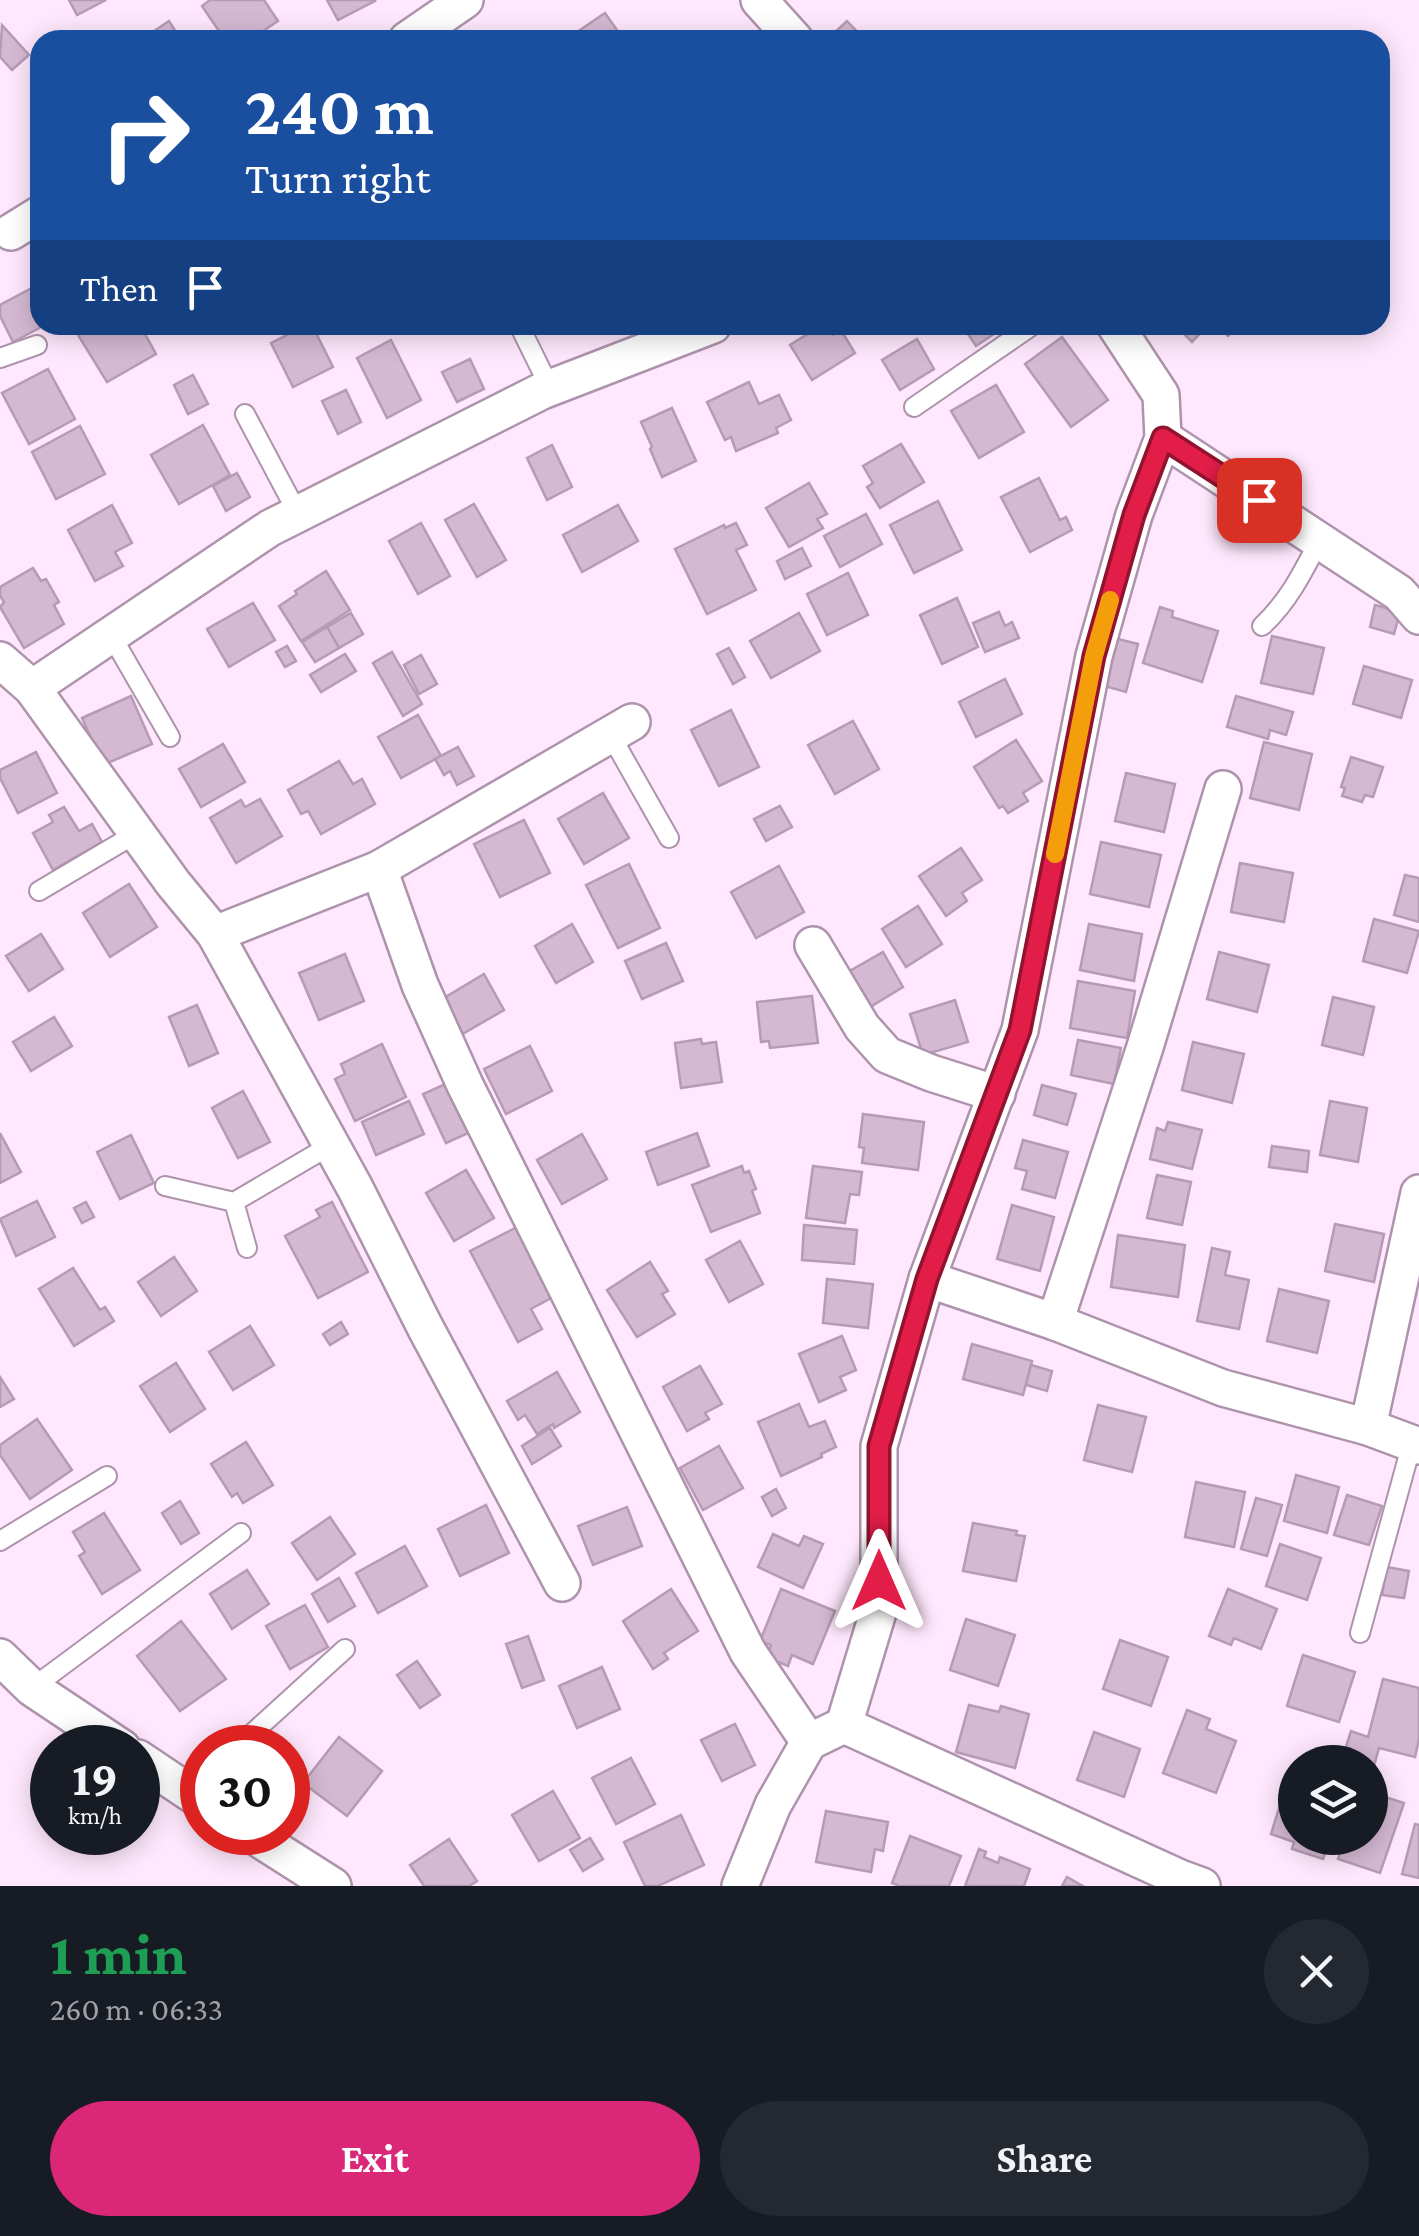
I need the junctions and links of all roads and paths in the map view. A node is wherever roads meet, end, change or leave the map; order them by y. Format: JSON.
{"nodes":[{"id":1,"x":465,"y":0,"type":"edge"},
{"id":2,"x":759,"y":0,"type":"edge"},
{"id":3,"x":422,"y":30,"type":"edge"},
{"id":4,"x":786,"y":30,"type":"edge"},
{"id":5,"x":523,"y":335,"type":"edge"},
{"id":6,"x":687,"y":335,"type":"edge"},
{"id":7,"x":1018,"y":335,"type":"edge"},
{"id":8,"x":1121,"y":335,"type":"edge"},
{"id":9,"x":37,"y":345,"type":"dead end"},
{"id":10,"x":0,"y":358,"type":"edge"},
{"id":11,"x":550,"y":388,"type":"junction"},
{"id":12,"x":914,"y":407,"type":"dead end"},
{"id":13,"x":245,"y":414,"type":"dead end"},
{"id":14,"x":1163,"y":438,"type":"junction"},
{"id":15,"x":298,"y":514,"type":"junction"},
{"id":16,"x":1319,"y":541,"type":"junction"},
{"id":17,"x":1419,"y":616,"type":"edge"},
{"id":18,"x":1262,"y":626,"type":"dead end"},
{"id":19,"x":111,"y":635,"type":"junction"},
{"id":20,"x":0,"y":660,"type":"edge"},
{"id":21,"x":32,"y":688,"type":"junction"},
{"id":22,"x":621,"y":728,"type":"joint"},
{"id":23,"x":170,"y":737,"type":"dead end"},
{"id":24,"x":1223,"y":789,"type":"dead end"},
{"id":25,"x":136,"y":833,"type":"junction"},
{"id":26,"x":669,"y":838,"type":"dead end"},
{"id":27,"x":379,"y":869,"type":"junction"},
{"id":28,"x":39,"y":890,"type":"dead end"},
{"id":29,"x":214,"y":934,"type":"junction"},
{"id":30,"x":812,"y":945,"type":"dead end"},
{"id":31,"x":997,"y":1094,"type":"junction"},
{"id":32,"x":331,"y":1145,"type":"junction"},
{"id":33,"x":165,"y":1186,"type":"dead end"},
{"id":34,"x":1419,"y":1192,"type":"edge"},
{"id":35,"x":234,"y":1202,"type":"junction"},
{"id":36,"x":246,"y":1248,"type":"dead end"},
{"id":37,"x":927,"y":1279,"type":"junction"},
{"id":38,"x":1055,"y":1322,"type":"junction"},
{"id":39,"x":1368,"y":1427,"type":"junction"},
{"id":40,"x":1416,"y":1445,"type":"edge"},
{"id":41,"x":107,"y":1476,"type":"dead end"},
{"id":42,"x":241,"y":1534,"type":"dead end"},
{"id":43,"x":0,"y":1542,"type":"edge"},
{"id":44,"x":562,"y":1583,"type":"dead end"},
{"id":45,"x":1360,"y":1633,"type":"dead end"},
{"id":46,"x":345,"y":1649,"type":"dead end"},
{"id":47,"x":0,"y":1658,"type":"edge"},
{"id":48,"x":32,"y":1688,"type":"junction"},
{"id":49,"x":88,"y":1725,"type":"edge"},
{"id":50,"x":261,"y":1725,"type":"edge"},
{"id":51,"x":844,"y":1725,"type":"junction"},
{"id":52,"x":809,"y":1742,"type":"junction"},
{"id":53,"x":284,"y":1855,"type":"edge"},
{"id":54,"x":1187,"y":1883,"type":"edge"},
{"id":55,"x":332,"y":1886,"type":"edge"},
{"id":56,"x":740,"y":1886,"type":"edge"}],
"edges":[{"from":1,"to":3,"type":"street"},
{"from":2,"to":4,"type":"street"},
{"from":5,"to":11,"type":"lane"},
{"from":6,"to":11,"type":"street"},
{"from":7,"to":12,"type":"lane"},
{"from":8,"to":14,"type":"street"},
{"from":9,"to":10,"type":"lane"},
{"from":11,"to":15,"type":"street"},
{"from":13,"to":15,"type":"lane"},
{"from":14,"to":16,"type":"street"},
{"from":14,"to":31,"type":"street"},
{"from":15,"to":19,"type":"street"},
{"from":16,"to":17,"type":"street"},
{"from":16,"to":18,"type":"lane"},
{"from":19,"to":21,"type":"street"},
{"from":19,"to":23,"type":"lane"},
{"from":20,"to":21,"type":"street"},
{"from":21,"to":25,"type":"street"},
{"from":22,"to":26,"type":"lane"},
{"from":22,"to":27,"type":"street"},
{"from":24,"to":38,"type":"street"},
{"from":25,"to":28,"type":"lane"},
{"from":25,"to":29,"type":"street"},
{"from":27,"to":29,"type":"street"},
{"from":27,"to":52,"type":"street"},
{"from":29,"to":32,"type":"street"},
{"from":30,"to":31,"type":"street"},
{"from":31,"to":37,"type":"street"},
{"from":32,"to":35,"type":"lane"},
{"from":32,"to":44,"type":"street"},
{"from":33,"to":35,"type":"lane"},
{"from":34,"to":39,"type":"street"},
{"from":35,"to":36,"type":"lane"},
{"from":37,"to":38,"type":"street"},
{"from":37,"to":51,"type":"street"},
{"from":38,"to":39,"type":"street"},
{"from":39,"to":40,"type":"street"},
{"from":40,"to":45,"type":"lane"},
{"from":41,"to":43,"type":"lane"},
{"from":42,"to":48,"type":"lane"},
{"from":46,"to":50,"type":"lane"},
{"from":47,"to":48,"type":"street"},
{"from":48,"to":49,"type":"street"},
{"from":51,"to":52,"type":"street"},
{"from":51,"to":54,"type":"street"},
{"from":52,"to":56,"type":"street"},
{"from":53,"to":55,"type":"street"}]}
